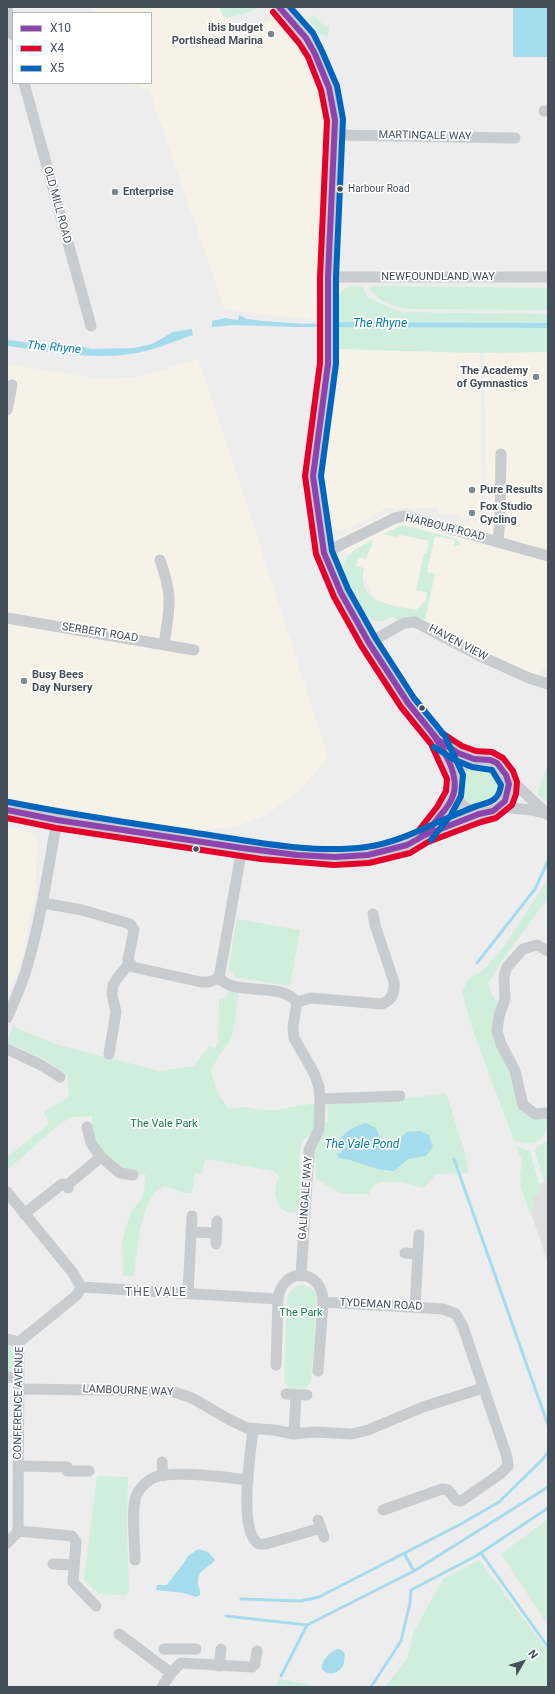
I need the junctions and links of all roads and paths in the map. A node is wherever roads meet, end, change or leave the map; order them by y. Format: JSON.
{"nodes":[{"id":1,"x":279,"y":7,"type":"edge"},
{"id":2,"x":7,"y":10,"type":"edge"},
{"id":3,"x":12,"y":31,"type":"edge"},
{"id":4,"x":24,"y":84,"type":"edge"},
{"id":5,"x":335,"y":135,"type":"junction"},
{"id":6,"x":516,"y":138,"type":"dead end"},
{"id":7,"x":328,"y":277,"type":"junction"},
{"id":8,"x":548,"y":277,"type":"edge"},
{"id":9,"x":91,"y":326,"type":"dead end"},
{"id":10,"x":12,"y":385,"type":"dead end"},
{"id":11,"x":7,"y":410,"type":"edge"},
{"id":12,"x":501,"y":454,"type":"dead end"},
{"id":13,"x":498,"y":542,"type":"junction"},
{"id":14,"x":324,"y":553,"type":"junction"},
{"id":15,"x":548,"y":556,"type":"edge"},
{"id":16,"x":160,"y":560,"type":"dead end"},
{"id":17,"x":7,"y":618,"type":"edge"},
{"id":18,"x":164,"y":644,"type":"junction"},
{"id":19,"x":369,"y":644,"type":"junction"},
{"id":20,"x":194,"y":650,"type":"dead end"},
{"id":21,"x":548,"y":684,"type":"edge"},
{"id":22,"x":438,"y":740,"type":"junction"},
{"id":23,"x":474,"y":759,"type":"junction"},
{"id":24,"x":506,"y":775,"type":"junction"},
{"id":25,"x":455,"y":778,"type":"junction"},
{"id":26,"x":454,"y":793,"type":"junction"},
{"id":27,"x":500,"y":807,"type":"junction"},
{"id":28,"x":7,"y":810,"type":"edge"},
{"id":29,"x":479,"y":814,"type":"junction"},
{"id":30,"x":547,"y":815,"type":"edge"},
{"id":31,"x":57,"y":820,"type":"junction"},
{"id":32,"x":425,"y":835,"type":"junction"},
{"id":33,"x":242,"y":848,"type":"junction"},
{"id":34,"x":43,"y":903,"type":"junction"},
{"id":35,"x":373,"y":914,"type":"dead end"},
{"id":36,"x":548,"y":950,"type":"edge"},
{"id":37,"x":129,"y":964,"type":"junction"},
{"id":38,"x":219,"y":978,"type":"junction"},
{"id":39,"x":298,"y":1002,"type":"junction"},
{"id":40,"x":7,"y":1018,"type":"edge"},
{"id":41,"x":7,"y":1049,"type":"edge"},
{"id":42,"x":109,"y":1054,"type":"dead end"},
{"id":43,"x":60,"y":1077,"type":"dead end"},
{"id":44,"x":400,"y":1096,"type":"dead end"},
{"id":45,"x":320,"y":1099,"type":"junction"},
{"id":46,"x":548,"y":1113,"type":"edge"},
{"id":47,"x":87,"y":1127,"type":"dead end"},
{"id":48,"x":101,"y":1157,"type":"junction"},
{"id":49,"x":133,"y":1175,"type":"dead end"},
{"id":50,"x":7,"y":1192,"type":"edge"},
{"id":51,"x":24,"y":1214,"type":"junction"},
{"id":52,"x":192,"y":1216,"type":"dead end"},
{"id":53,"x":217,"y":1221,"type":"dead end"},
{"id":54,"x":191,"y":1232,"type":"junction"},
{"id":55,"x":216,"y":1233,"type":"junction"},
{"id":56,"x":418,"y":1235,"type":"dead end"},
{"id":57,"x":216,"y":1244,"type":"dead end"},
{"id":58,"x":405,"y":1253,"type":"dead end"},
{"id":59,"x":418,"y":1254,"type":"junction"},
{"id":60,"x":301,"y":1276,"type":"junction"},
{"id":61,"x":81,"y":1287,"type":"junction"},
{"id":62,"x":188,"y":1293,"type":"junction"},
{"id":63,"x":278,"y":1299,"type":"junction"},
{"id":64,"x":323,"y":1302,"type":"junction"},
{"id":65,"x":415,"y":1306,"type":"junction"},
{"id":66,"x":7,"y":1339,"type":"edge"},
{"id":67,"x":19,"y":1342,"type":"junction"},
{"id":68,"x":276,"y":1365,"type":"dead end"},
{"id":69,"x":318,"y":1371,"type":"dead end"},
{"id":70,"x":7,"y":1377,"type":"edge"},
{"id":71,"x":19,"y":1384,"type":"junction"},
{"id":72,"x":483,"y":1388,"type":"junction"},
{"id":73,"x":296,"y":1395,"type":"dead end"},
{"id":74,"x":253,"y":1429,"type":"junction"},
{"id":75,"x":294,"y":1434,"type":"junction"},
{"id":76,"x":162,"y":1462,"type":"dead end"},
{"id":77,"x":18,"y":1466,"type":"junction"},
{"id":78,"x":89,"y":1471,"type":"dead end"},
{"id":79,"x":163,"y":1476,"type":"junction"},
{"id":80,"x":12,"y":1480,"type":"edge"},
{"id":81,"x":248,"y":1480,"type":"junction"},
{"id":82,"x":383,"y":1510,"type":"dead end"},
{"id":83,"x":321,"y":1528,"type":"dead end"},
{"id":84,"x":18,"y":1531,"type":"junction"},
{"id":85,"x":7,"y":1543,"type":"edge"},
{"id":86,"x":135,"y":1560,"type":"dead end"},
{"id":87,"x":53,"y":1564,"type":"dead end"},
{"id":88,"x":74,"y":1565,"type":"junction"},
{"id":89,"x":96,"y":1606,"type":"dead end"},
{"id":90,"x":119,"y":1634,"type":"dead end"},
{"id":91,"x":164,"y":1649,"type":"dead end"},
{"id":92,"x":179,"y":1649,"type":"junction"},
{"id":93,"x":222,"y":1649,"type":"dead end"},
{"id":94,"x":196,"y":1650,"type":"dead end"},
{"id":95,"x":257,"y":1652,"type":"dead end"},
{"id":96,"x":183,"y":1663,"type":"junction"},
{"id":97,"x":219,"y":1666,"type":"junction"},
{"id":98,"x":171,"y":1673,"type":"junction"},
{"id":99,"x":162,"y":1687,"type":"edge"}],
"edges":[{"from":1,"to":5,"type":"street"},
{"from":2,"to":3,"type":"street"},
{"from":4,"to":9,"type":"street","name":"OLD MILL ROAD"},
{"from":5,"to":6,"type":"street","name":"MARTINGALE WAY"},
{"from":5,"to":7,"type":"street"},
{"from":7,"to":8,"type":"street","name":"NEWFOUNDLAND WAY"},
{"from":7,"to":14,"type":"street"},
{"from":10,"to":11,"type":"street"},
{"from":12,"to":13,"type":"street"},
{"from":13,"to":14,"type":"street","name":"HARBOUR ROAD"},
{"from":13,"to":15,"type":"street","name":"HARBOUR ROAD"},
{"from":14,"to":19,"type":"street"},
{"from":16,"to":18,"type":"street"},
{"from":17,"to":18,"type":"street","name":"SERBERT ROAD"},
{"from":18,"to":20,"type":"street","name":"SERBERT ROAD"},
{"from":19,"to":21,"type":"street","name":"HAVEN VIEW"},
{"from":19,"to":22,"type":"street"},
{"from":22,"to":23,"type":"street"},
{"from":22,"to":25,"type":"street"},
{"from":23,"to":24,"type":"street"},
{"from":23,"to":25,"type":"street"},
{"from":24,"to":27,"type":"street"},
{"from":24,"to":30,"type":"street"},
{"from":25,"to":26,"type":"street"},
{"from":26,"to":29,"type":"street"},
{"from":26,"to":32,"type":"street"},
{"from":27,"to":29,"type":"street"},
{"from":27,"to":30,"type":"street"},
{"from":28,"to":31,"type":"street"},
{"from":29,"to":32,"type":"street"},
{"from":31,"to":33,"type":"street"},
{"from":31,"to":34,"type":"street"},
{"from":32,"to":33,"type":"street"},
{"from":33,"to":38,"type":"street"},
{"from":34,"to":37,"type":"street"},
{"from":34,"to":40,"type":"street"},
{"from":35,"to":39,"type":"street"},
{"from":36,"to":46,"type":"street"},
{"from":37,"to":38,"type":"street"},
{"from":37,"to":42,"type":"street"},
{"from":38,"to":39,"type":"street"},
{"from":39,"to":45,"type":"street","name":"GALINGALE WAY"},
{"from":41,"to":43,"type":"street"},
{"from":44,"to":45,"type":"street"},
{"from":45,"to":60,"type":"street","name":"GALINGALE WAY"},
{"from":47,"to":48,"type":"street"},
{"from":48,"to":49,"type":"street"},
{"from":48,"to":51,"type":"street"},
{"from":50,"to":51,"type":"street"},
{"from":51,"to":61,"type":"street"},
{"from":52,"to":54,"type":"street"},
{"from":53,"to":55,"type":"street"},
{"from":54,"to":55,"type":"street"},
{"from":54,"to":62,"type":"street"},
{"from":55,"to":57,"type":"street"},
{"from":56,"to":59,"type":"street"},
{"from":58,"to":59,"type":"street"},
{"from":59,"to":65,"type":"street"},
{"from":60,"to":63,"type":"street"},
{"from":60,"to":64,"type":"street","name":"TYDEMAN ROAD"},
{"from":61,"to":62,"type":"street"},
{"from":61,"to":67,"type":"street","name":"CONFERENCE AVENUE"},
{"from":62,"to":63,"type":"street"},
{"from":63,"to":68,"type":"street"},
{"from":64,"to":65,"type":"street","name":"TYDEMAN ROAD"},
{"from":64,"to":69,"type":"street"},
{"from":65,"to":72,"type":"street","name":"TYDEMAN ROAD"},
{"from":66,"to":67,"type":"street"},
{"from":67,"to":71,"type":"street","name":"CONFERENCE AVENUE"},
{"from":70,"to":71,"type":"street","name":"LAMBOURNE WAY"},
{"from":71,"to":74,"type":"street","name":"LAMBOURNE WAY"},
{"from":71,"to":77,"type":"street","name":"CONFERENCE AVENUE"},
{"from":72,"to":75,"type":"street","name":"LAMBOURNE WAY"},
{"from":72,"to":82,"type":"street","name":"TYDEMAN ROAD"},
{"from":73,"to":75,"type":"street"},
{"from":74,"to":75,"type":"street","name":"LAMBOURNE WAY"},
{"from":74,"to":81,"type":"street"},
{"from":76,"to":79,"type":"street"},
{"from":77,"to":78,"type":"street"},
{"from":77,"to":80,"type":"street","name":"CONFERENCE AVENUE"},
{"from":79,"to":81,"type":"street"},
{"from":79,"to":86,"type":"street"},
{"from":80,"to":84,"type":"street","name":"CONFERENCE AVENUE"},
{"from":81,"to":83,"type":"street"},
{"from":84,"to":85,"type":"street"},
{"from":84,"to":88,"type":"street"},
{"from":87,"to":88,"type":"street"},
{"from":88,"to":89,"type":"street"},
{"from":90,"to":98,"type":"street"},
{"from":91,"to":92,"type":"street"},
{"from":92,"to":94,"type":"street"},
{"from":92,"to":96,"type":"street"},
{"from":93,"to":97,"type":"street"},
{"from":95,"to":97,"type":"street"},
{"from":96,"to":97,"type":"street"},
{"from":96,"to":98,"type":"street"},
{"from":98,"to":99,"type":"street"}]}
